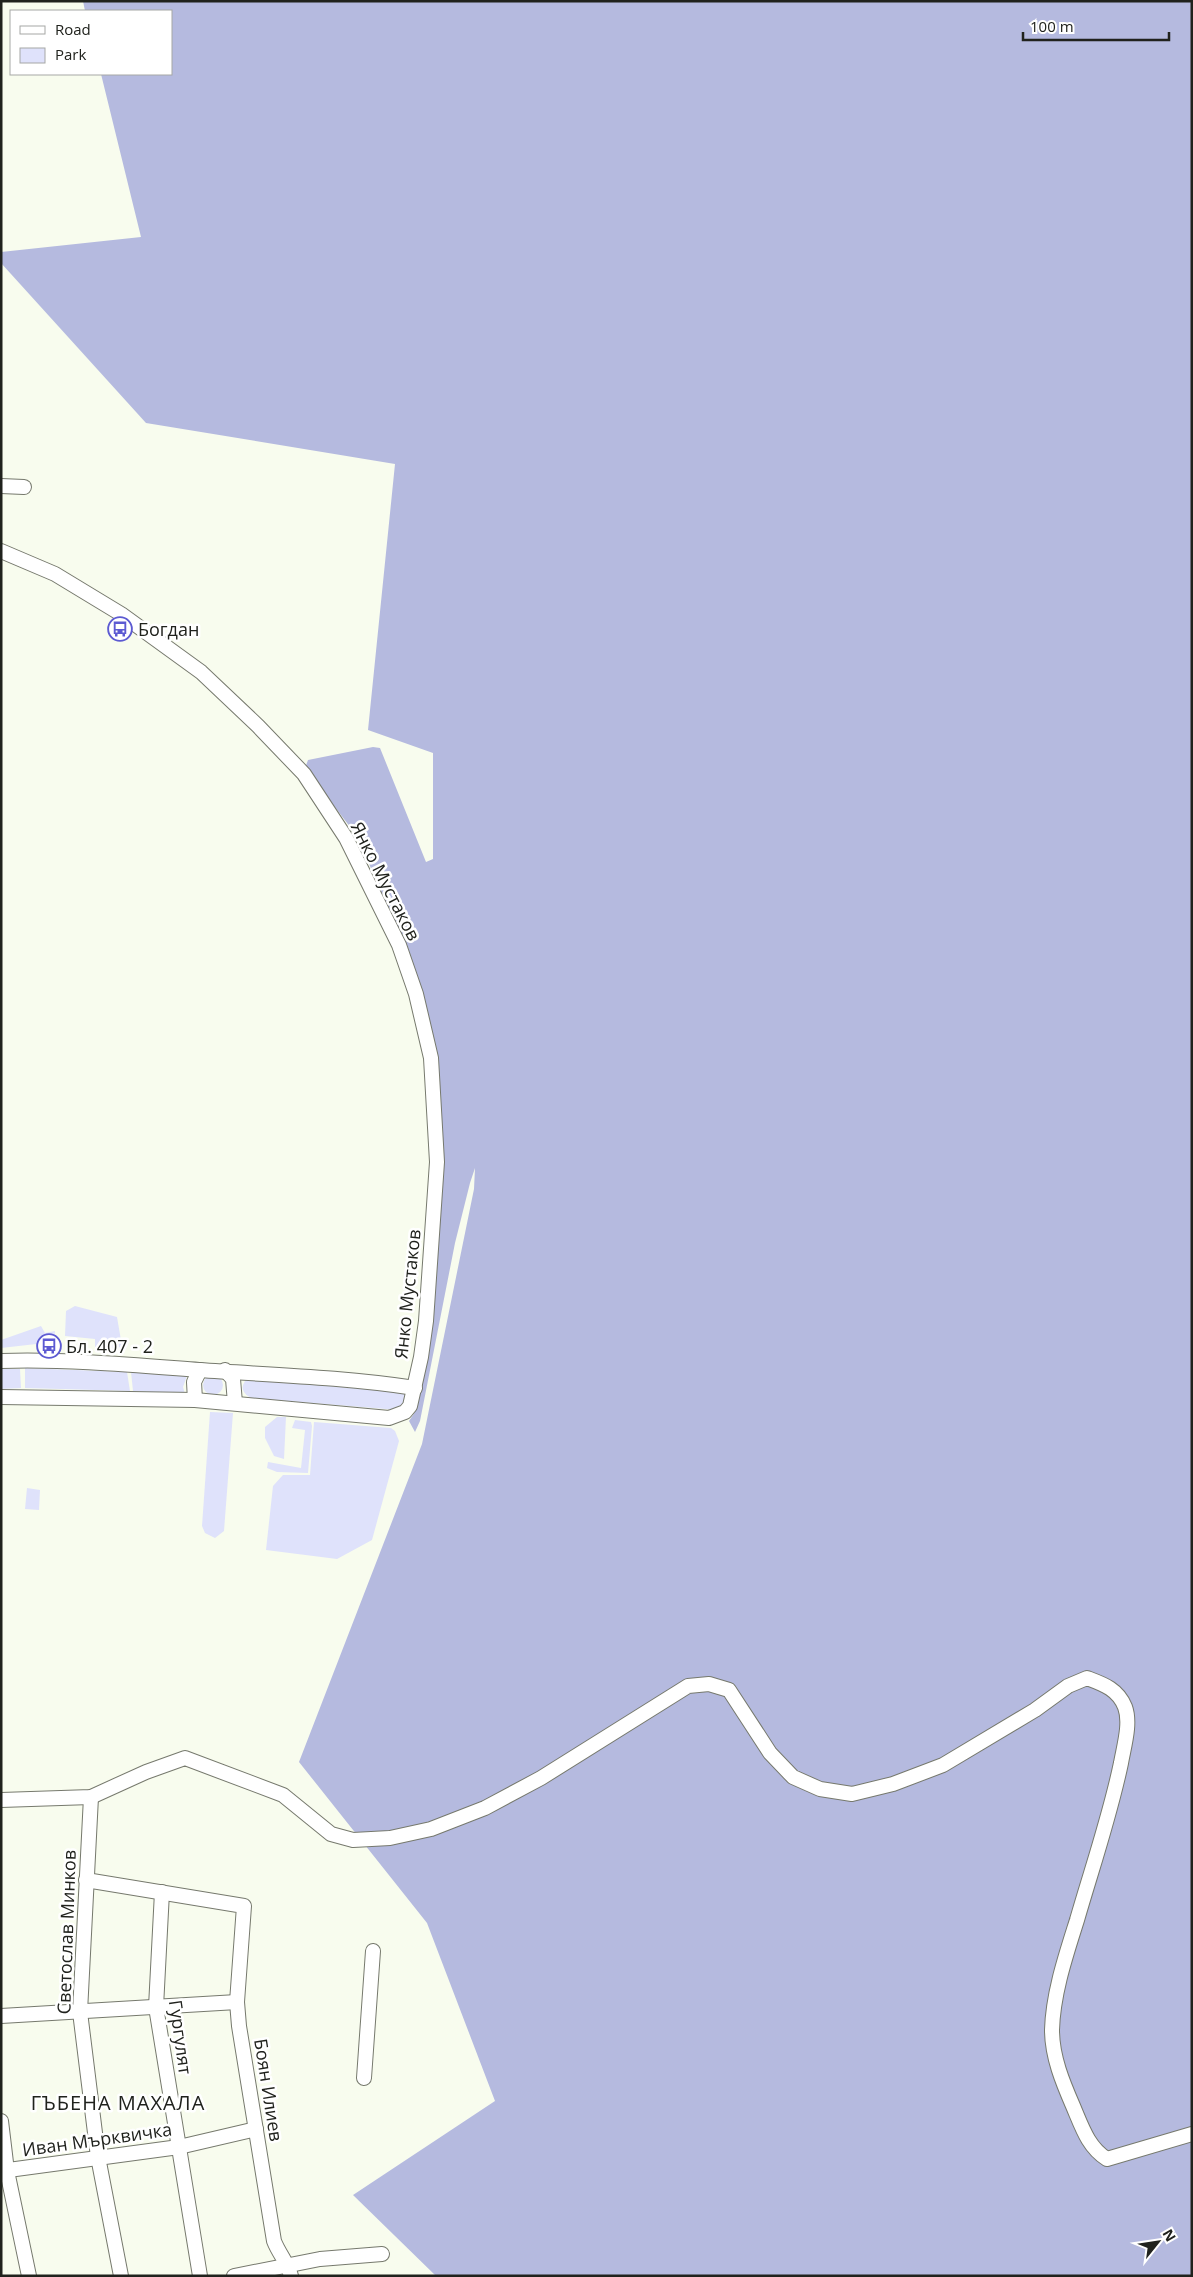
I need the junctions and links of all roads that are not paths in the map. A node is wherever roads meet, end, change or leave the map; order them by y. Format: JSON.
{"nodes":[{"id":1,"x":1,"y":486,"type":"edge"},
{"id":2,"x":24,"y":487,"type":"dead end"},
{"id":3,"x":1,"y":551,"type":"edge"},
{"id":4,"x":1,"y":1361,"type":"edge"},
{"id":5,"x":200,"y":1370,"type":"junction"},
{"id":6,"x":225,"y":1370,"type":"junction"},
{"id":7,"x":234,"y":1386,"type":"junction"},
{"id":8,"x":415,"y":1388,"type":"junction"},
{"id":9,"x":1,"y":1397,"type":"edge"},
{"id":10,"x":195,"y":1400,"type":"junction"},
{"id":11,"x":220,"y":1402,"type":"junction"},
{"id":12,"x":235,"y":1403,"type":"junction"},
{"id":13,"x":91,"y":1797,"type":"junction"},
{"id":14,"x":1,"y":1800,"type":"edge"},
{"id":15,"x":86,"y":1880,"type":"junction"},
{"id":16,"x":162,"y":1892,"type":"junction"},
{"id":17,"x":373,"y":1951,"type":"dead end"},
{"id":18,"x":237,"y":2002,"type":"junction"},
{"id":19,"x":156,"y":2007,"type":"junction"},
{"id":20,"x":80,"y":2012,"type":"junction"},
{"id":21,"x":1,"y":2016,"type":"edge"},
{"id":22,"x":364,"y":2078,"type":"dead end"},
{"id":23,"x":1,"y":2121,"type":"edge"},
{"id":24,"x":256,"y":2129,"type":"junction"},
{"id":25,"x":1192,"y":2134,"type":"edge"},
{"id":26,"x":179,"y":2146,"type":"junction"},
{"id":27,"x":98,"y":2157,"type":"junction"},
{"id":28,"x":4,"y":2171,"type":"edge"},
{"id":29,"x":382,"y":2254,"type":"dead end"},
{"id":30,"x":290,"y":2270,"type":"edge"},
{"id":31,"x":29,"y":2276,"type":"edge"},
{"id":32,"x":121,"y":2276,"type":"edge"},
{"id":33,"x":200,"y":2276,"type":"edge"},
{"id":34,"x":234,"y":2276,"type":"edge"}],
"edges":[{"from":1,"to":2,"type":"street"},
{"from":3,"to":8,"type":"street","name":"Янко Мустаков"},
{"from":4,"to":5,"type":"street"},
{"from":5,"to":6,"type":"street"},
{"from":5,"to":10,"type":"street"},
{"from":6,"to":7,"type":"street"},
{"from":6,"to":8,"type":"street"},
{"from":7,"to":11,"type":"street"},
{"from":7,"to":12,"type":"street"},
{"from":8,"to":12,"type":"street","name":"Янко Мустаков"},
{"from":9,"to":10,"type":"street"},
{"from":10,"to":11,"type":"street"},
{"from":11,"to":12,"type":"street"},
{"from":13,"to":14,"type":"street"},
{"from":13,"to":15,"type":"street","name":"Светослав Минков"},
{"from":13,"to":25,"type":"street"},
{"from":15,"to":16,"type":"street"},
{"from":15,"to":20,"type":"street","name":"Светослав Минков"},
{"from":16,"to":18,"type":"street","name":"Боян Илиев"},
{"from":16,"to":19,"type":"street","name":"Гургулят"},
{"from":17,"to":22,"type":"street"},
{"from":18,"to":19,"type":"street"},
{"from":18,"to":24,"type":"street","name":"Боян Илиев"},
{"from":19,"to":20,"type":"street"},
{"from":19,"to":26,"type":"street","name":"Гургулят"},
{"from":20,"to":21,"type":"street"},
{"from":20,"to":27,"type":"street","name":"Светослав Минков"},
{"from":23,"to":28,"type":"street"},
{"from":24,"to":26,"type":"street","name":"Иван Мърквичка"},
{"from":24,"to":30,"type":"street","name":"Боян Илиев"},
{"from":26,"to":27,"type":"street","name":"Иван Мърквичка"},
{"from":26,"to":33,"type":"street","name":"Гургулят"},
{"from":27,"to":28,"type":"street","name":"Иван Мърквичка"},
{"from":27,"to":32,"type":"street","name":"Светослав Минков"},
{"from":28,"to":31,"type":"street"},
{"from":29,"to":30,"type":"street"},
{"from":30,"to":34,"type":"street"}]}
